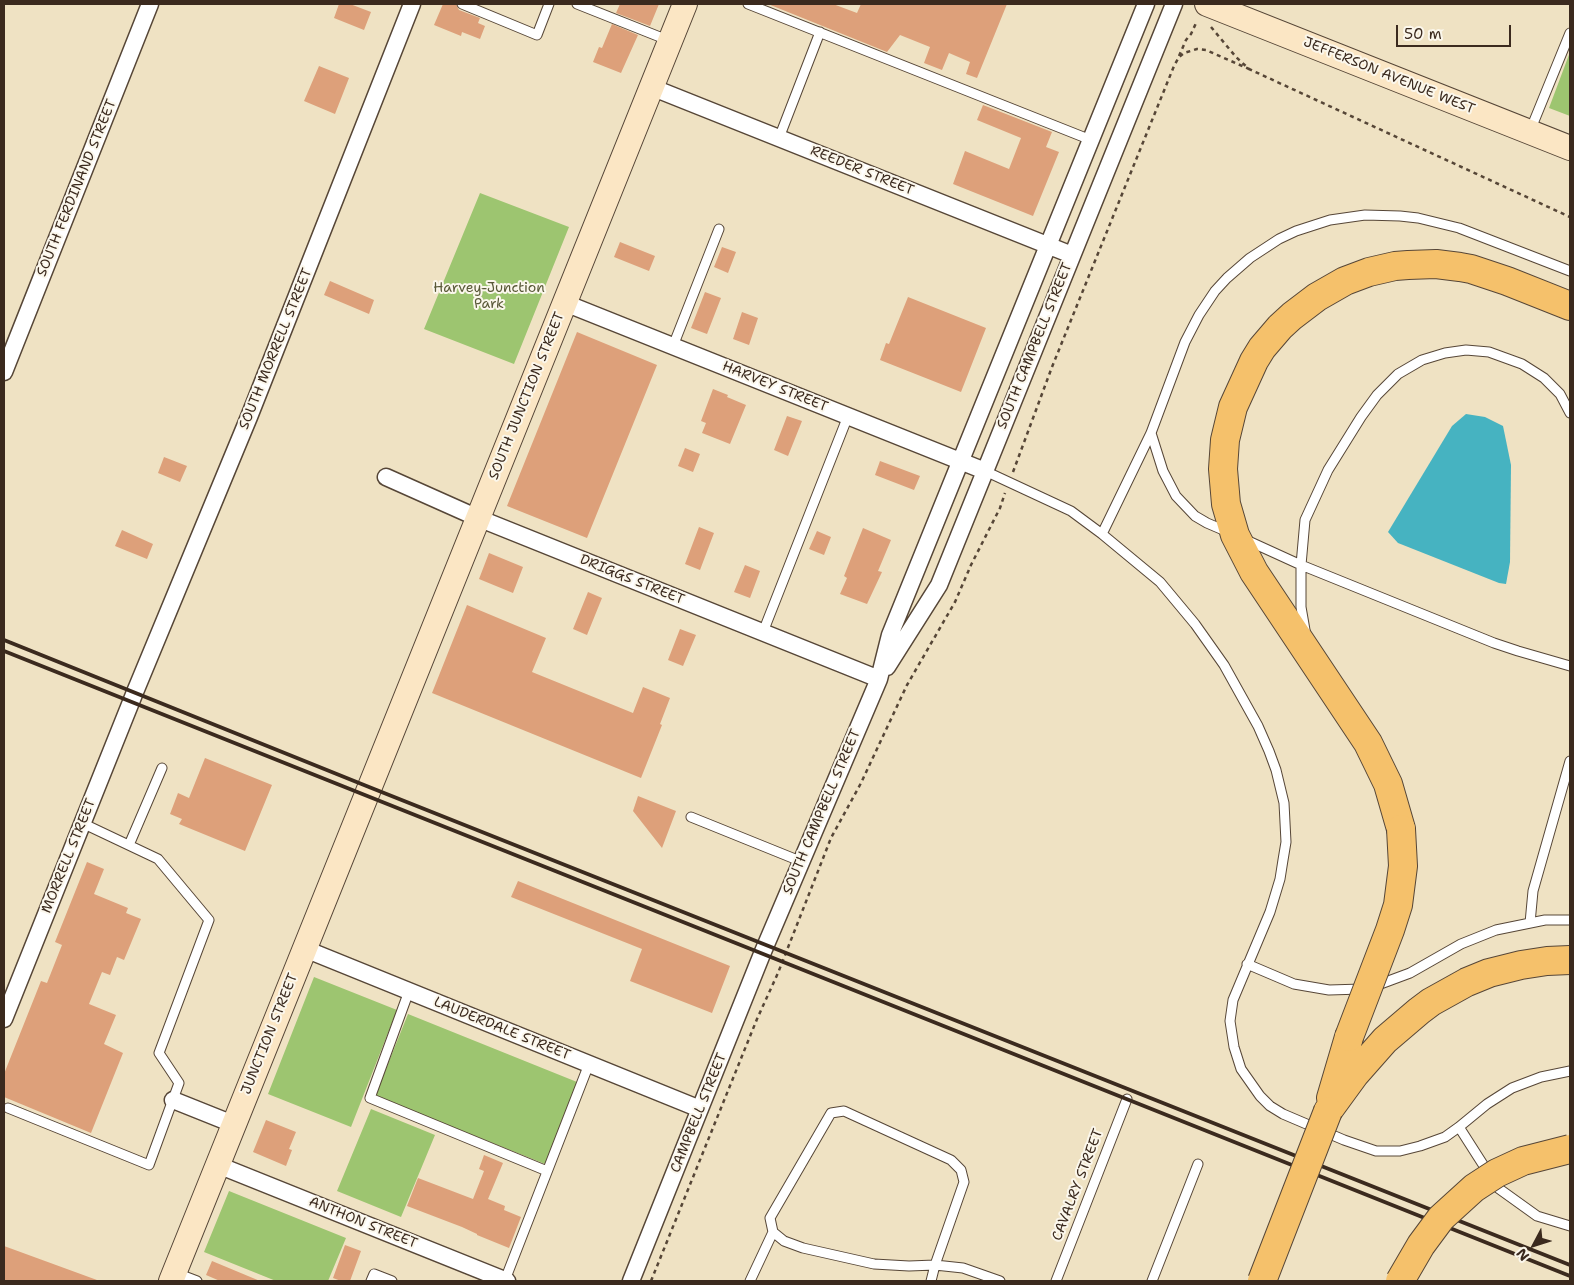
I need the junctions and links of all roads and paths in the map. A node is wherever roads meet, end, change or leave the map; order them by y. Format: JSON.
{"nodes":[{"id":1,"x":150,"y":4,"type":"edge"},
{"id":2,"x":412,"y":4,"type":"edge"},
{"id":3,"x":462,"y":4,"type":"edge"},
{"id":4,"x":548,"y":4,"type":"edge"},
{"id":5,"x":577,"y":4,"type":"edge"},
{"id":6,"x":685,"y":4,"type":"edge"},
{"id":7,"x":748,"y":4,"type":"edge"},
{"id":8,"x":1146,"y":4,"type":"edge"},
{"id":9,"x":1173,"y":6,"type":"edge"},
{"id":10,"x":1208,"y":14,"type":"edge"},
{"id":11,"x":820,"y":32,"type":"junction"},
{"id":12,"x":1570,"y":33,"type":"edge"},
{"id":13,"x":670,"y":41,"type":"junction"},
{"id":14,"x":1179,"y":57,"type":"junction"},
{"id":15,"x":1249,"y":69,"type":"junction"},
{"id":16,"x":651,"y":86,"type":"junction"},
{"id":17,"x":1530,"y":132,"type":"junction"},
{"id":18,"x":779,"y":138,"type":"junction"},
{"id":19,"x":1091,"y":140,"type":"junction"},
{"id":20,"x":1570,"y":148,"type":"edge"},
{"id":21,"x":1570,"y":217,"type":"edge"},
{"id":22,"x":719,"y":229,"type":"dead end"},
{"id":23,"x":1048,"y":245,"type":"junction"},
{"id":24,"x":1072,"y":255,"type":"junction"},
{"id":25,"x":1570,"y":271,"type":"edge"},
{"id":26,"x":565,"y":302,"type":"junction"},
{"id":27,"x":1570,"y":306,"type":"edge"},
{"id":28,"x":672,"y":346,"type":"junction"},
{"id":29,"x":4,"y":372,"type":"edge"},
{"id":30,"x":1570,"y":392,"type":"edge"},
{"id":31,"x":1569,"y":409,"type":"edge"},
{"id":32,"x":848,"y":416,"type":"junction"},
{"id":33,"x":1151,"y":433,"type":"junction"},
{"id":34,"x":961,"y":461,"type":"junction"},
{"id":35,"x":985,"y":470,"type":"junction"},
{"id":36,"x":386,"y":477,"type":"dead end"},
{"id":37,"x":1009,"y":482,"type":"junction"},
{"id":38,"x":478,"y":518,"type":"junction"},
{"id":39,"x":1102,"y":534,"type":"junction"},
{"id":40,"x":1235,"y":534,"type":"junction"},
{"id":41,"x":1301,"y":565,"type":"junction"},
{"id":42,"x":763,"y":632,"type":"junction"},
{"id":43,"x":1316,"y":663,"type":"junction"},
{"id":44,"x":1570,"y":666,"type":"edge"},
{"id":45,"x":879,"y":679,"type":"junction"},
{"id":46,"x":135,"y":692,"type":"joint"},
{"id":47,"x":1570,"y":761,"type":"edge"},
{"id":48,"x":162,"y":768,"type":"dead end"},
{"id":49,"x":369,"y":787,"type":"joint"},
{"id":50,"x":691,"y":817,"type":"dead end"},
{"id":51,"x":82,"y":824,"type":"junction"},
{"id":52,"x":129,"y":845,"type":"junction"},
{"id":53,"x":800,"y":861,"type":"junction"},
{"id":54,"x":1570,"y":920,"type":"edge"},
{"id":55,"x":1530,"y":923,"type":"junction"},
{"id":56,"x":766,"y":945,"type":"joint"},
{"id":57,"x":304,"y":949,"type":"junction"},
{"id":58,"x":1559,"y":960,"type":"edge"},
{"id":59,"x":1247,"y":964,"type":"junction"},
{"id":60,"x":410,"y":991,"type":"junction"},
{"id":61,"x":4,"y":1019,"type":"edge"},
{"id":62,"x":590,"y":1064,"type":"junction"},
{"id":63,"x":1570,"y":1071,"type":"edge"},
{"id":64,"x":173,"y":1100,"type":"junction"},
{"id":65,"x":1127,"y":1100,"type":"dead end"},
{"id":66,"x":8,"y":1108,"type":"dead end"},
{"id":67,"x":700,"y":1109,"type":"junction"},
{"id":68,"x":1328,"y":1111,"type":"junction"},
{"id":69,"x":233,"y":1124,"type":"junction"},
{"id":70,"x":1459,"y":1128,"type":"junction"},
{"id":71,"x":1570,"y":1149,"type":"edge"},
{"id":72,"x":1198,"y":1164,"type":"dead end"},
{"id":73,"x":218,"y":1165,"type":"junction"},
{"id":74,"x":548,"y":1171,"type":"junction"},
{"id":75,"x":1570,"y":1226,"type":"edge"},
{"id":76,"x":773,"y":1232,"type":"junction"},
{"id":77,"x":935,"y":1265,"type":"junction"},
{"id":78,"x":173,"y":1277,"type":"edge"},
{"id":79,"x":197,"y":1281,"type":"edge"},
{"id":80,"x":371,"y":1281,"type":"edge"},
{"id":81,"x":392,"y":1281,"type":"edge"},
{"id":82,"x":506,"y":1281,"type":"edge"},
{"id":83,"x":631,"y":1281,"type":"edge"},
{"id":84,"x":651,"y":1281,"type":"edge"},
{"id":85,"x":750,"y":1281,"type":"edge"},
{"id":86,"x":930,"y":1281,"type":"edge"},
{"id":87,"x":1000,"y":1281,"type":"edge"},
{"id":88,"x":1056,"y":1281,"type":"edge"},
{"id":89,"x":1152,"y":1281,"type":"edge"},
{"id":90,"x":1262,"y":1281,"type":"edge"},
{"id":91,"x":1400,"y":1281,"type":"edge"}],
"edges":[{"from":1,"to":29,"type":"street","name":"SOUTH FERDINAND STREET"},
{"from":2,"to":46,"type":"street","name":"SOUTH MORRELL STREET"},
{"from":3,"to":4,"type":"lane"},
{"from":5,"to":13,"type":"lane"},
{"from":6,"to":13,"type":"street","name":"SOUTH JUNCTION STREET"},
{"from":7,"to":11,"type":"lane"},
{"from":8,"to":19,"type":"street","name":"SOUTH CAMPBELL STREET"},
{"from":9,"to":14,"type":"path"},
{"from":9,"to":24,"type":"street","name":"SOUTH CAMPBELL STREET"},
{"from":10,"to":15,"type":"path"},
{"from":10,"to":17,"type":"street","name":"JEFFERSON AVENUE WEST"},
{"from":11,"to":18,"type":"lane"},
{"from":11,"to":19,"type":"lane"},
{"from":12,"to":17,"type":"lane"},
{"from":13,"to":16,"type":"street","name":"SOUTH JUNCTION STREET"},
{"from":14,"to":15,"type":"path"},
{"from":14,"to":37,"type":"path"},
{"from":15,"to":21,"type":"path"},
{"from":16,"to":18,"type":"street","name":"REEDER STREET"},
{"from":16,"to":26,"type":"street","name":"SOUTH JUNCTION STREET"},
{"from":17,"to":20,"type":"street","name":"JEFFERSON AVENUE WEST"},
{"from":18,"to":23,"type":"street","name":"REEDER STREET"},
{"from":19,"to":23,"type":"street","name":"SOUTH CAMPBELL STREET"},
{"from":22,"to":28,"type":"lane"},
{"from":23,"to":24,"type":"street","name":"REEDER STREET"},
{"from":23,"to":34,"type":"street","name":"SOUTH CAMPBELL STREET"},
{"from":24,"to":35,"type":"street","name":"SOUTH CAMPBELL STREET"},
{"from":25,"to":33,"type":"lane"},
{"from":26,"to":28,"type":"street","name":"HARVEY STREET"},
{"from":26,"to":38,"type":"street","name":"SOUTH JUNCTION STREET"},
{"from":27,"to":40,"type":"highway"},
{"from":28,"to":32,"type":"street","name":"HARVEY STREET"},
{"from":30,"to":31,"type":"lane"},
{"from":31,"to":41,"type":"lane"},
{"from":32,"to":34,"type":"street","name":"HARVEY STREET"},
{"from":32,"to":42,"type":"lane"},
{"from":33,"to":39,"type":"lane"},
{"from":33,"to":40,"type":"lane"},
{"from":34,"to":35,"type":"street","name":"HARVEY STREET"},
{"from":34,"to":45,"type":"street","name":"SOUTH CAMPBELL STREET"},
{"from":35,"to":37,"type":"lane"},
{"from":35,"to":45,"type":"street","name":"SOUTH CAMPBELL STREET"},
{"from":36,"to":38,"type":"street","name":"DRIGGS STREET"},
{"from":37,"to":39,"type":"lane"},
{"from":37,"to":84,"type":"path"},
{"from":38,"to":42,"type":"street","name":"DRIGGS STREET"},
{"from":38,"to":49,"type":"street","name":"SOUTH JUNCTION STREET"},
{"from":39,"to":59,"type":"lane"},
{"from":40,"to":41,"type":"lane"},
{"from":40,"to":43,"type":"highway"},
{"from":41,"to":43,"type":"lane"},
{"from":41,"to":44,"type":"lane"},
{"from":42,"to":45,"type":"street","name":"DRIGGS STREET"},
{"from":43,"to":68,"type":"highway","bridge":true},
{"from":45,"to":53,"type":"street","name":"SOUTH CAMPBELL STREET"},
{"from":46,"to":51,"type":"street","name":"MORRELL STREET"},
{"from":47,"to":55,"type":"lane"},
{"from":48,"to":52,"type":"lane"},
{"from":49,"to":57,"type":"street","name":"JUNCTION STREET"},
{"from":50,"to":53,"type":"lane"},
{"from":51,"to":52,"type":"lane"},
{"from":51,"to":61,"type":"street","name":"MORRELL STREET"},
{"from":52,"to":64,"type":"lane"},
{"from":53,"to":56,"type":"street","name":"SOUTH CAMPBELL STREET"},
{"from":54,"to":55,"type":"lane"},
{"from":55,"to":59,"type":"lane"},
{"from":56,"to":67,"type":"street","name":"CAMPBELL STREET"},
{"from":57,"to":60,"type":"street","name":"LAUDERDALE STREET"},
{"from":57,"to":69,"type":"street","name":"JUNCTION STREET"},
{"from":58,"to":68,"type":"highway"},
{"from":59,"to":70,"type":"lane"},
{"from":60,"to":62,"type":"street","name":"LAUDERDALE STREET"},
{"from":60,"to":74,"type":"lane"},
{"from":62,"to":67,"type":"street","name":"LAUDERDALE STREET"},
{"from":62,"to":74,"type":"lane"},
{"from":63,"to":70,"type":"lane"},
{"from":64,"to":66,"type":"lane"},
{"from":64,"to":69,"type":"street"},
{"from":65,"to":88,"type":"lane","name":"CAVALRY STREET"},
{"from":67,"to":83,"type":"street","name":"CAMPBELL STREET"},
{"from":68,"to":90,"type":"highway","bridge":true},
{"from":69,"to":73,"type":"street","name":"JUNCTION STREET"},
{"from":70,"to":75,"type":"lane"},
{"from":71,"to":91,"type":"highway","bridge":true},
{"from":72,"to":89,"type":"lane"},
{"from":73,"to":78,"type":"street","name":"JUNCTION STREET"},
{"from":73,"to":82,"type":"street","name":"ANTHON STREET"},
{"from":74,"to":82,"type":"lane"},
{"from":76,"to":77,"type":"lane"},
{"from":76,"to":77,"type":"lane"},
{"from":76,"to":85,"type":"lane"},
{"from":77,"to":86,"type":"lane"},
{"from":77,"to":87,"type":"lane"},
{"from":78,"to":79,"type":"lane"},
{"from":80,"to":81,"type":"lane"}]}
